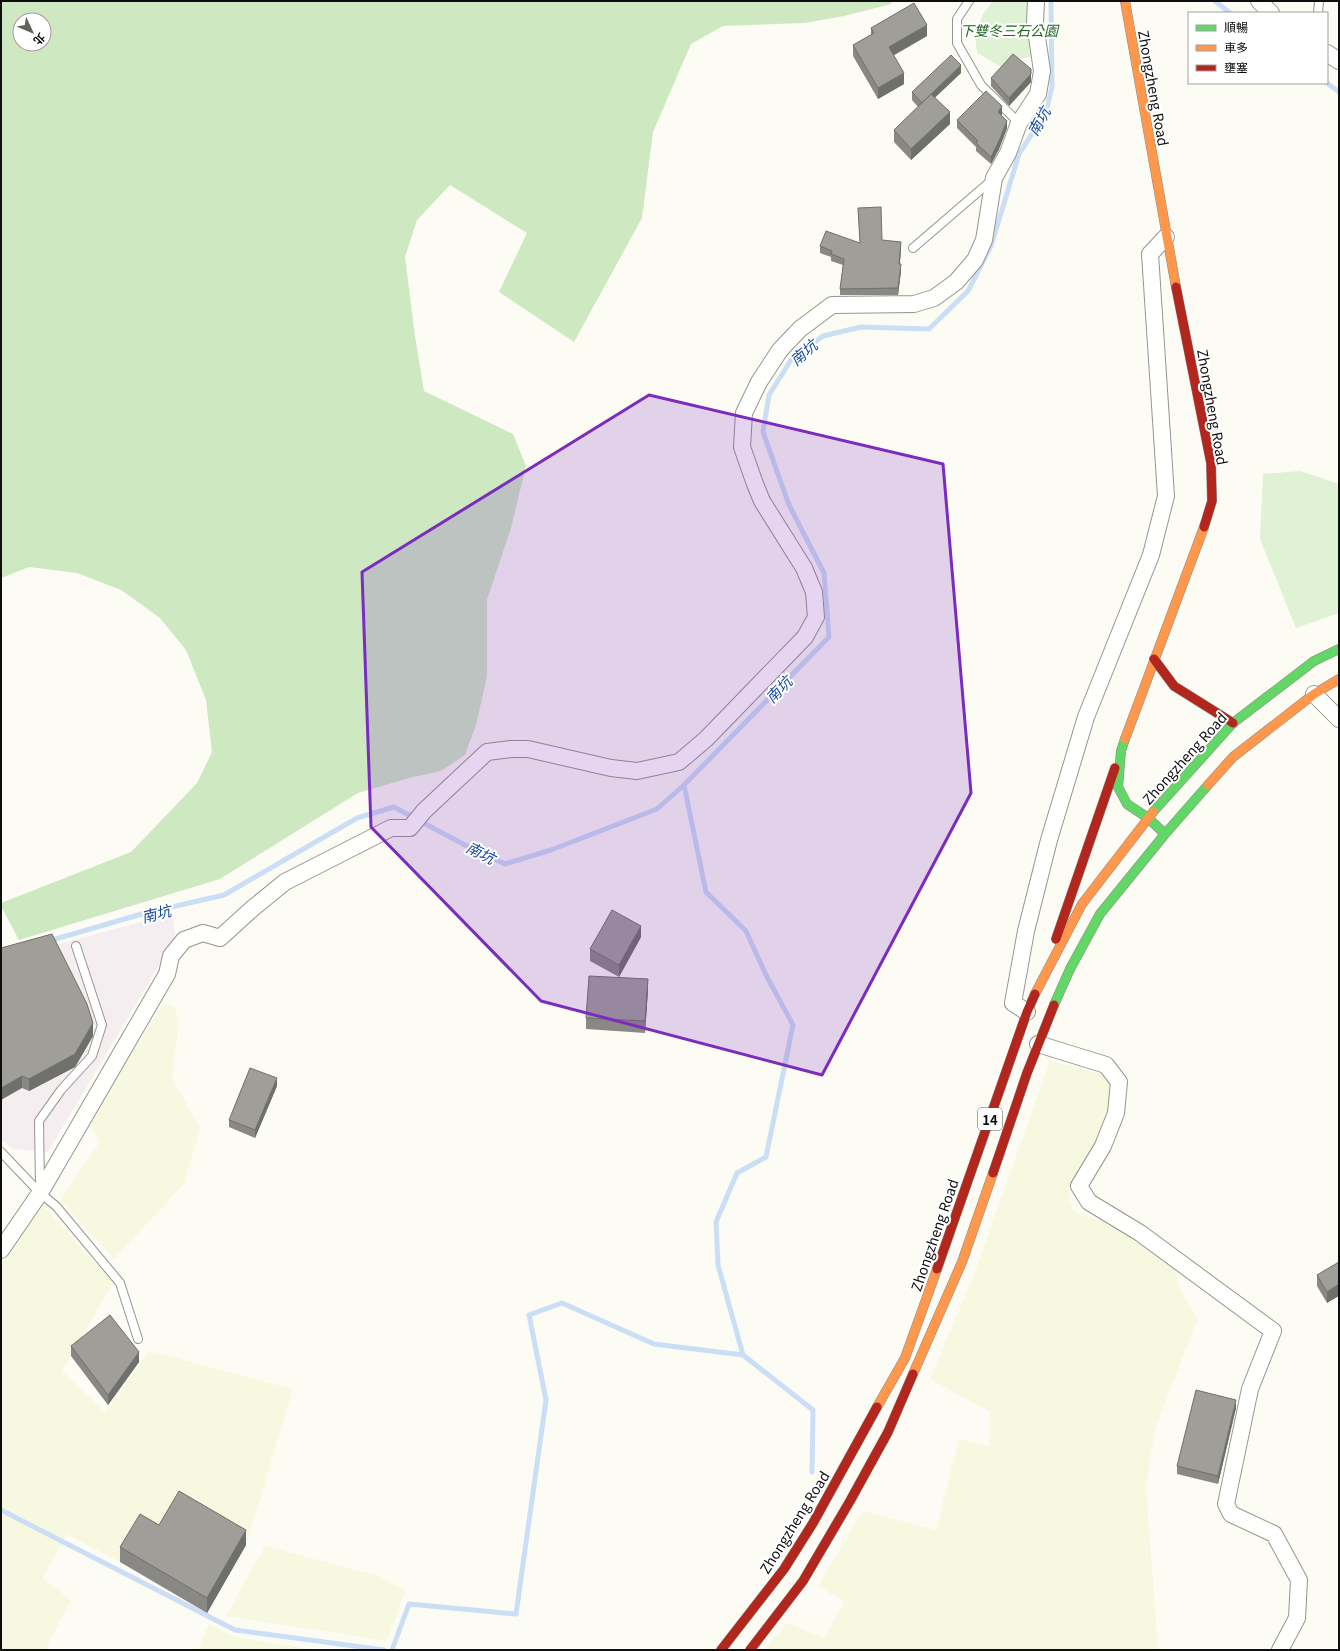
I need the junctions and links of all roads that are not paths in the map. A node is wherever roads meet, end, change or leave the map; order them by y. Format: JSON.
{"nodes":[{"id":1,"x":968,"y":1,"type":"edge"},
{"id":2,"x":1036,"y":1,"type":"edge"},
{"id":3,"x":1124,"y":1,"type":"edge"},
{"id":4,"x":1259,"y":1,"type":"edge"},
{"id":5,"x":1319,"y":1,"type":"edge"},
{"id":6,"x":1270,"y":12,"type":"edge"},
{"id":7,"x":1318,"y":12,"type":"edge"},
{"id":8,"x":1328,"y":54,"type":"edge"},
{"id":9,"x":1339,"y":61,"type":"edge"},
{"id":10,"x":1019,"y":123,"type":"junction"},
{"id":11,"x":994,"y":178,"type":"junction"},
{"id":12,"x":1166,"y":237,"type":"junction"},
{"id":13,"x":914,"y":248,"type":"dead end"},
{"id":14,"x":1339,"y":649,"type":"edge"},
{"id":15,"x":1154,"y":659,"type":"junction"},
{"id":16,"x":1339,"y":679,"type":"edge"},
{"id":17,"x":1314,"y":694,"type":"junction"},
{"id":18,"x":1339,"y":719,"type":"edge"},
{"id":19,"x":1233,"y":723,"type":"junction"},
{"id":20,"x":1121,"y":751,"type":"junction"},
{"id":21,"x":1148,"y":818,"type":"junction"},
{"id":22,"x":1165,"y":834,"type":"junction"},
{"id":23,"x":76,"y":946,"type":"dead end"},
{"id":24,"x":1044,"y":974,"type":"junction"},
{"id":25,"x":1027,"y":1012,"type":"junction"},
{"id":26,"x":1038,"y":1044,"type":"junction"},
{"id":27,"x":1,"y":1152,"type":"edge"},
{"id":28,"x":40,"y":1193,"type":"junction"},
{"id":29,"x":1,"y":1250,"type":"edge"},
{"id":30,"x":138,"y":1339,"type":"dead end"},
{"id":31,"x":721,"y":1650,"type":"edge"},
{"id":32,"x":750,"y":1650,"type":"edge"},
{"id":33,"x":1280,"y":1650,"type":"edge"}],
"edges":[{"from":1,"to":10,"type":"lane"},
{"from":2,"to":10,"type":"street"},
{"from":3,"to":12,"type":"main road","name":"Zhongzheng Road"},
{"from":4,"to":6,"type":"street"},
{"from":5,"to":7,"type":"lane"},
{"from":8,"to":9,"type":"street"},
{"from":10,"to":11,"type":"street"},
{"from":11,"to":13,"type":"lane"},
{"from":11,"to":28,"type":"street"},
{"from":12,"to":15,"type":"main road","name":"Zhongzheng Road"},
{"from":12,"to":25,"type":"street"},
{"from":14,"to":19,"type":"main road","name":"Zhongzheng Road","number":"14"},
{"from":15,"to":19,"type":"main road"},
{"from":15,"to":20,"type":"main road","name":"Zhongzheng Road"},
{"from":16,"to":17,"type":"main road","number":"14"},
{"from":17,"to":18,"type":"street"},
{"from":17,"to":22,"type":"main road","number":"14"},
{"from":19,"to":21,"type":"main road","name":"Zhongzheng Road","number":"14"},
{"from":20,"to":21,"type":"main road","name":"Zhongzheng Road"},
{"from":20,"to":24,"type":"main road"},
{"from":21,"to":22,"type":"main road","name":"Zhongzheng Road"},
{"from":21,"to":24,"type":"main road","name":"Zhongzheng Road","number":"14"},
{"from":22,"to":26,"type":"main road","number":"14"},
{"from":23,"to":28,"type":"lane"},
{"from":24,"to":25,"type":"main road","name":"Zhongzheng Road","number":"14"},
{"from":25,"to":31,"type":"main road","name":"Zhongzheng Road","number":"14"},
{"from":26,"to":32,"type":"main road","number":"14"},
{"from":26,"to":33,"type":"street"},
{"from":27,"to":28,"type":"lane"},
{"from":28,"to":29,"type":"street"},
{"from":28,"to":30,"type":"lane"}]}
